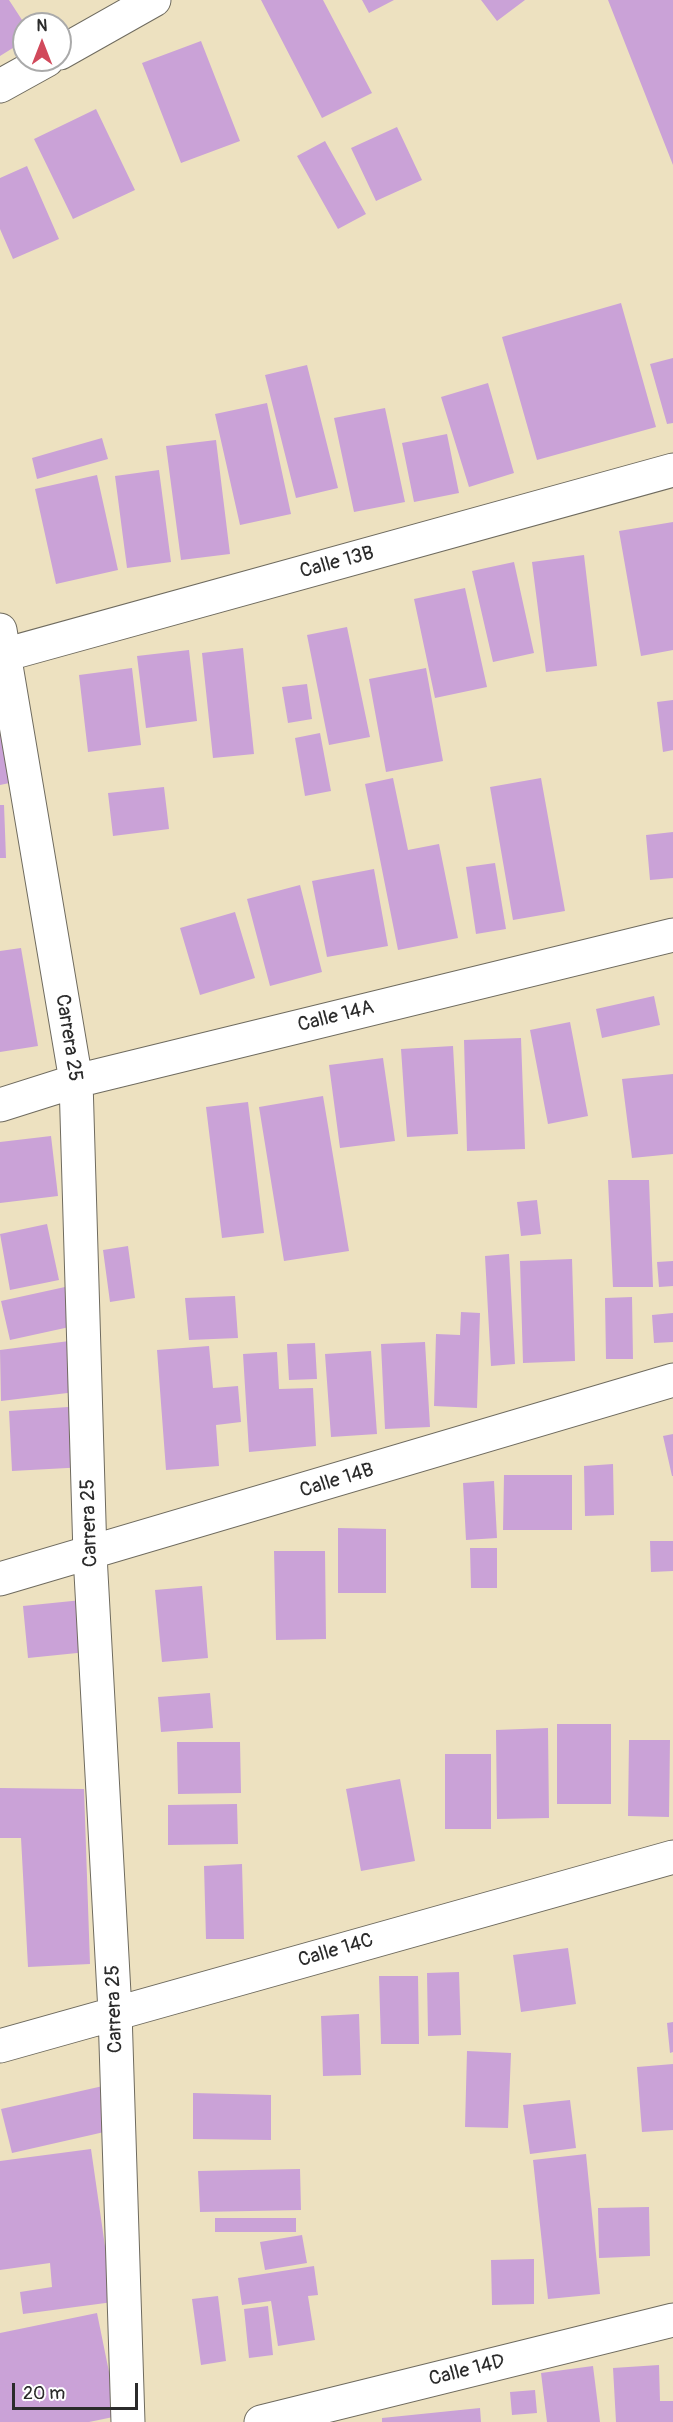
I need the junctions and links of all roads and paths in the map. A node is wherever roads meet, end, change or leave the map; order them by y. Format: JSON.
{"nodes":[{"id":1,"x":154,"y":0,"type":"edge"},
{"id":2,"x":72,"y":46,"type":"edge"},
{"id":3,"x":25,"y":72,"type":"edge"},
{"id":4,"x":0,"y":86,"type":"edge"},
{"id":5,"x":673,"y":470,"type":"edge"},
{"id":6,"x":2,"y":647,"type":"edge"},
{"id":7,"x":673,"y":935,"type":"edge"},
{"id":8,"x":76,"y":1081,"type":"junction"},
{"id":9,"x":0,"y":1105,"type":"edge"},
{"id":10,"x":673,"y":1380,"type":"edge"},
{"id":11,"x":90,"y":1555,"type":"junction"},
{"id":12,"x":0,"y":1579,"type":"edge"},
{"id":13,"x":673,"y":1857,"type":"edge"},
{"id":14,"x":115,"y":2012,"type":"junction"},
{"id":15,"x":0,"y":2046,"type":"edge"},
{"id":16,"x":673,"y":2320,"type":"edge"},
{"id":17,"x":128,"y":2422,"type":"edge"},
{"id":18,"x":261,"y":2422,"type":"edge"}],
"edges":[{"from":1,"to":2,"type":"street"},
{"from":3,"to":4,"type":"street"},
{"from":5,"to":6,"type":"street","name":"Calle 13B"},
{"from":6,"to":8,"type":"street","name":"Carrera 25"},
{"from":7,"to":8,"type":"street","name":"Calle 14A"},
{"from":8,"to":9,"type":"street","name":"Calle 14A"},
{"from":8,"to":11,"type":"street","name":"Carrera 25"},
{"from":10,"to":11,"type":"street","name":"Calle 14B"},
{"from":11,"to":12,"type":"street","name":"Calle 14B"},
{"from":11,"to":14,"type":"street","name":"Carrera 25"},
{"from":13,"to":14,"type":"street","name":"Calle 14C"},
{"from":14,"to":15,"type":"street","name":"Calle 14C"},
{"from":14,"to":17,"type":"street","name":"Carrera 25"},
{"from":16,"to":18,"type":"street","name":"Calle 14D"}]}
